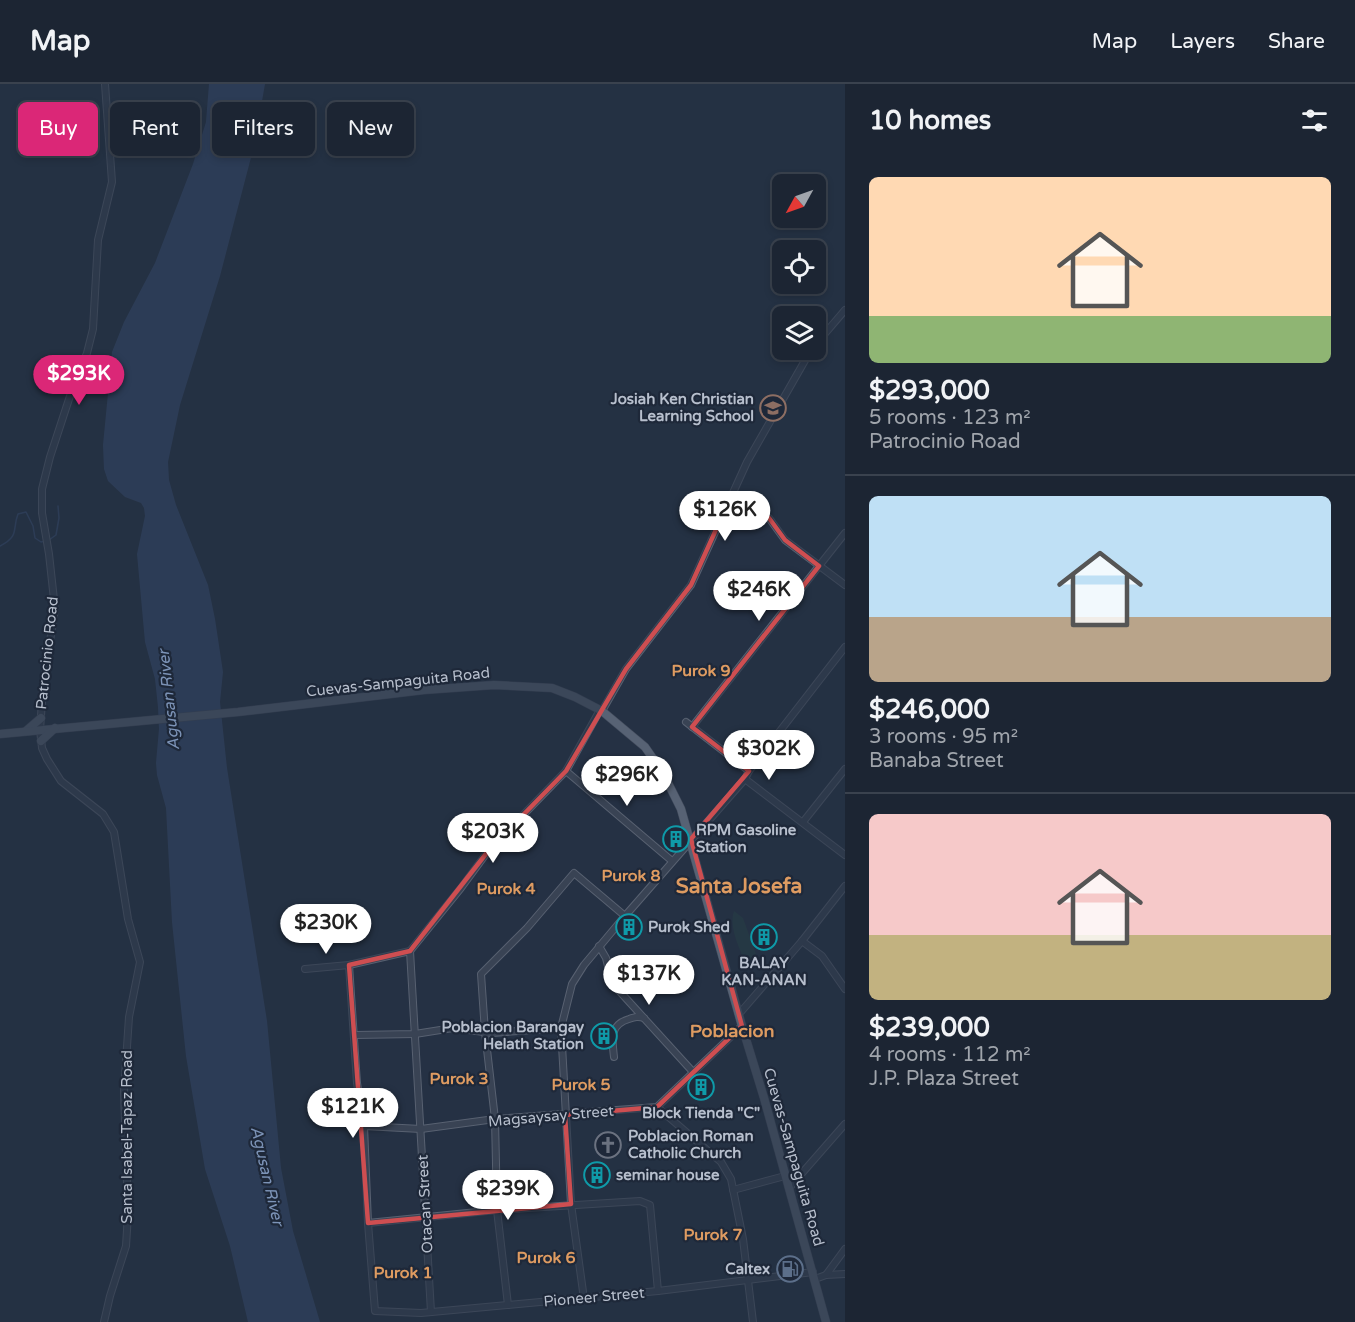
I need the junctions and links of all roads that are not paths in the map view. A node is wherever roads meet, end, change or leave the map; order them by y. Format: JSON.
{"nodes":[{"id":1,"x":105,"y":84,"type":"edge"},
{"id":2,"x":845,"y":310,"type":"edge"},
{"id":3,"x":826,"y":332,"type":"edge"},
{"id":4,"x":805,"y":360,"type":"edge"},
{"id":5,"x":728,"y":503,"type":"junction"},
{"id":6,"x":845,"y":533,"type":"edge"},
{"id":7,"x":819,"y":566,"type":"junction"},
{"id":8,"x":845,"y":585,"type":"edge"},
{"id":9,"x":845,"y":647,"type":"edge"},
{"id":10,"x":601,"y":711,"type":"junction"},
{"id":11,"x":41,"y":718,"type":"junction"},
{"id":12,"x":686,"y":722,"type":"dead end"},
{"id":13,"x":692,"y":727,"type":"junction"},
{"id":14,"x":54,"y":728,"type":"junction"},
{"id":15,"x":40,"y":730,"type":"junction"},
{"id":16,"x":26,"y":731,"type":"junction"},
{"id":17,"x":0,"y":734,"type":"edge"},
{"id":18,"x":41,"y":741,"type":"junction"},
{"id":19,"x":845,"y":769,"type":"edge"},
{"id":20,"x":566,"y":771,"type":"junction"},
{"id":21,"x":749,"y":771,"type":"junction"},
{"id":22,"x":745,"y":779,"type":"junction"},
{"id":23,"x":803,"y":822,"type":"junction"},
{"id":24,"x":691,"y":839,"type":"junction"},
{"id":25,"x":845,"y":855,"type":"edge"},
{"id":26,"x":672,"y":861,"type":"junction"},
{"id":27,"x":845,"y":886,"type":"edge"},
{"id":28,"x":625,"y":916,"type":"junction"},
{"id":29,"x":802,"y":941,"type":"junction"},
{"id":30,"x":599,"y":946,"type":"junction"},
{"id":31,"x":410,"y":951,"type":"junction"},
{"id":32,"x":350,"y":965,"type":"junction"},
{"id":33,"x":305,"y":969,"type":"dead end"},
{"id":34,"x":845,"y":989,"type":"edge"},
{"id":35,"x":739,"y":1014,"type":"junction"},
{"id":36,"x":645,"y":1019,"type":"junction"},
{"id":37,"x":742,"y":1026,"type":"junction"},
{"id":38,"x":561,"y":1028,"type":"junction"},
{"id":39,"x":485,"y":1032,"type":"junction"},
{"id":40,"x":415,"y":1034,"type":"junction"},
{"id":41,"x":355,"y":1035,"type":"junction"},
{"id":42,"x":614,"y":1057,"type":"dead end"},
{"id":43,"x":693,"y":1072,"type":"junction"},
{"id":44,"x":657,"y":1107,"type":"junction"},
{"id":45,"x":565,"y":1115,"type":"junction"},
{"id":46,"x":495,"y":1119,"type":"junction"},
{"id":47,"x":845,"y":1124,"type":"edge"},
{"id":48,"x":364,"y":1126,"type":"junction"},
{"id":49,"x":422,"y":1130,"type":"junction"},
{"id":50,"x":785,"y":1176,"type":"junction"},
{"id":51,"x":789,"y":1188,"type":"junction"},
{"id":52,"x":733,"y":1190,"type":"junction"},
{"id":53,"x":571,"y":1204,"type":"junction"},
{"id":54,"x":497,"y":1210,"type":"junction"},
{"id":55,"x":424,"y":1216,"type":"junction"},
{"id":56,"x":368,"y":1223,"type":"junction"},
{"id":57,"x":845,"y":1249,"type":"edge"},
{"id":58,"x":845,"y":1274,"type":"edge"},
{"id":59,"x":814,"y":1275,"type":"junction"},
{"id":60,"x":826,"y":1275,"type":"junction"},
{"id":61,"x":750,"y":1281,"type":"junction"},
{"id":62,"x":658,"y":1291,"type":"junction"},
{"id":63,"x":584,"y":1299,"type":"junction"},
{"id":64,"x":508,"y":1305,"type":"junction"},
{"id":65,"x":431,"y":1312,"type":"junction"},
{"id":66,"x":422,"y":1313,"type":"junction"},
{"id":67,"x":104,"y":1322,"type":"edge"},
{"id":68,"x":423,"y":1322,"type":"edge"},
{"id":69,"x":753,"y":1322,"type":"edge"},
{"id":70,"x":826,"y":1322,"type":"edge"}],
"edges":[{"from":1,"to":11,"type":"street","name":"Patrocinio Road"},
{"from":2,"to":3,"type":"street"},
{"from":4,"to":5,"type":"street"},
{"from":5,"to":7,"type":"street"},
{"from":5,"to":10,"type":"street"},
{"from":6,"to":7,"type":"street"},
{"from":7,"to":8,"type":"street"},
{"from":7,"to":13,"type":"street"},
{"from":9,"to":21,"type":"street"},
{"from":10,"to":14,"type":"main road","name":"Cuevas-Sampaguita Road"},
{"from":10,"to":20,"type":"street"},
{"from":10,"to":24,"type":"main road","name":"Cuevas-Sampaguita Road"},
{"from":11,"to":14,"type":"main road"},
{"from":11,"to":15,"type":"street","name":"Patrocinio Road"},
{"from":11,"to":16,"type":"main road"},
{"from":12,"to":13,"type":"street"},
{"from":13,"to":21,"type":"street"},
{"from":14,"to":15,"type":"main road","name":"Cuevas-Sampaguita Road"},
{"from":14,"to":18,"type":"main road"},
{"from":15,"to":16,"type":"main road","name":"Cuevas-Sampaguita Road"},
{"from":15,"to":18,"type":"street","name":"Santa Isabel-Tapaz Road"},
{"from":16,"to":17,"type":"main road","name":"Cuevas-Sampaguita Road"},
{"from":16,"to":18,"type":"main road"},
{"from":18,"to":67,"type":"street","name":"Santa Isabel-Tapaz Road"},
{"from":19,"to":23,"type":"street"},
{"from":20,"to":26,"type":"street"},
{"from":20,"to":31,"type":"street"},
{"from":21,"to":22,"type":"street"},
{"from":22,"to":23,"type":"street"},
{"from":22,"to":24,"type":"street"},
{"from":23,"to":25,"type":"street"},
{"from":24,"to":26,"type":"street"},
{"from":24,"to":35,"type":"main road","name":"Cuevas-Sampaguita Road"},
{"from":26,"to":28,"type":"street"},
{"from":27,"to":29,"type":"street"},
{"from":28,"to":30,"type":"street"},
{"from":28,"to":39,"type":"street"},
{"from":29,"to":34,"type":"street"},
{"from":29,"to":35,"type":"street"},
{"from":30,"to":36,"type":"street"},
{"from":30,"to":38,"type":"street"},
{"from":31,"to":32,"type":"street"},
{"from":31,"to":40,"type":"street","name":"Otacan Street"},
{"from":32,"to":33,"type":"street"},
{"from":32,"to":41,"type":"street"},
{"from":35,"to":37,"type":"main road","name":"Cuevas-Sampaguita Road"},
{"from":36,"to":42,"type":"street"},
{"from":36,"to":43,"type":"street"},
{"from":37,"to":43,"type":"street"},
{"from":37,"to":50,"type":"main road","name":"Cuevas-Sampaguita Road"},
{"from":38,"to":39,"type":"street"},
{"from":38,"to":45,"type":"street"},
{"from":39,"to":40,"type":"street"},
{"from":39,"to":46,"type":"street"},
{"from":40,"to":41,"type":"street"},
{"from":40,"to":49,"type":"street","name":"Otacan Street"},
{"from":41,"to":48,"type":"street"},
{"from":43,"to":44,"type":"street"},
{"from":44,"to":45,"type":"street","name":"Magsaysay Street"},
{"from":44,"to":52,"type":"street"},
{"from":45,"to":46,"type":"street","name":"Magsaysay Street"},
{"from":45,"to":53,"type":"street"},
{"from":46,"to":49,"type":"street","name":"Magsaysay Street"},
{"from":46,"to":54,"type":"street"},
{"from":47,"to":51,"type":"street"},
{"from":48,"to":49,"type":"street","name":"Magsaysay Street"},
{"from":48,"to":56,"type":"street"},
{"from":49,"to":55,"type":"street","name":"Otacan Street"},
{"from":50,"to":51,"type":"main road","name":"Cuevas-Sampaguita Road"},
{"from":50,"to":52,"type":"street"},
{"from":51,"to":59,"type":"main road","name":"Cuevas-Sampaguita Road"},
{"from":52,"to":61,"type":"street"},
{"from":53,"to":54,"type":"street"},
{"from":53,"to":62,"type":"street"},
{"from":53,"to":63,"type":"street"},
{"from":54,"to":55,"type":"street"},
{"from":54,"to":64,"type":"street"},
{"from":55,"to":56,"type":"street"},
{"from":55,"to":65,"type":"street","name":"Otacan Street"},
{"from":56,"to":66,"type":"street","name":"Pioneer Street"},
{"from":57,"to":60,"type":"street"},
{"from":58,"to":60,"type":"street","name":"Pioneer Street"},
{"from":59,"to":60,"type":"street","name":"Pioneer Street"},
{"from":59,"to":61,"type":"street","name":"Pioneer Street"},
{"from":59,"to":70,"type":"main road","name":"Cuevas-Sampaguita Road"},
{"from":61,"to":62,"type":"street","name":"Pioneer Street"},
{"from":61,"to":69,"type":"street"},
{"from":62,"to":63,"type":"street","name":"Pioneer Street"},
{"from":63,"to":64,"type":"street","name":"Pioneer Street"},
{"from":64,"to":65,"type":"street","name":"Pioneer Street"},
{"from":65,"to":66,"type":"street","name":"Pioneer Street"},
{"from":66,"to":68,"type":"street"}]}
